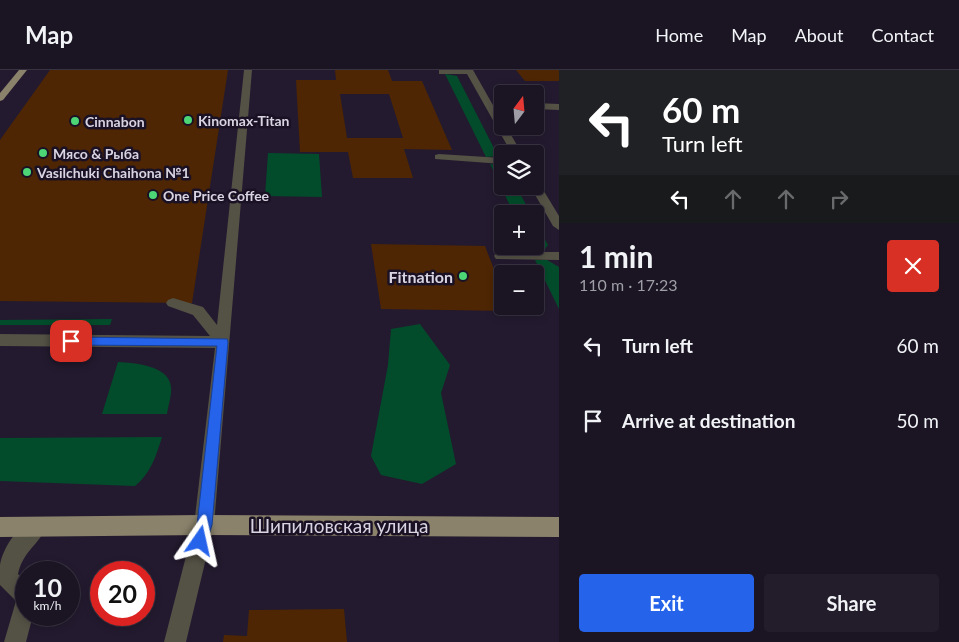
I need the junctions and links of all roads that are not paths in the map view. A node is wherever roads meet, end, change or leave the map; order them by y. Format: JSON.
{"nodes":[{"id":1,"x":23,"y":70,"type":"edge"},
{"id":2,"x":248,"y":70,"type":"edge"},
{"id":3,"x":469,"y":71,"type":"edge"},
{"id":4,"x":442,"y":72,"type":"dead end"},
{"id":5,"x":0,"y":98,"type":"edge"},
{"id":6,"x":488,"y":105,"type":"junction"},
{"id":7,"x":494,"y":105,"type":"edge"},
{"id":8,"x":544,"y":107,"type":"edge"},
{"id":9,"x":559,"y":108,"type":"edge"},
{"id":10,"x":512,"y":145,"type":"edge"},
{"id":11,"x":439,"y":157,"type":"dead end"},
{"id":12,"x":494,"y":160,"type":"edge"},
{"id":13,"x":541,"y":195,"type":"edge"},
{"id":14,"x":559,"y":226,"type":"edge"},
{"id":15,"x":500,"y":256,"type":"dead end"},
{"id":16,"x":559,"y":256,"type":"edge"},
{"id":17,"x":173,"y":303,"type":"dead end"},
{"id":18,"x":0,"y":340,"type":"edge"},
{"id":19,"x":223,"y":342,"type":"junction"},
{"id":20,"x":204,"y":525,"type":"junction"},
{"id":21,"x":0,"y":527,"type":"edge"},
{"id":22,"x":36,"y":527,"type":"junction"},
{"id":23,"x":559,"y":527,"type":"edge"},
{"id":24,"x":15,"y":586,"type":"edge"},
{"id":25,"x":19,"y":626,"type":"edge"},
{"id":26,"x":15,"y":642,"type":"edge"},
{"id":27,"x":175,"y":642,"type":"edge"}],
"edges":[{"from":1,"to":5,"type":"main road"},
{"from":2,"to":19,"type":"street"},
{"from":3,"to":4,"type":"street"},
{"from":3,"to":6,"type":"street"},
{"from":6,"to":7,"type":"street"},
{"from":6,"to":10,"type":"street"},
{"from":8,"to":9,"type":"street"},
{"from":11,"to":12,"type":"street"},
{"from":13,"to":14,"type":"street"},
{"from":15,"to":16,"type":"street"},
{"from":17,"to":19,"type":"street"},
{"from":18,"to":19,"type":"street"},
{"from":19,"to":20,"type":"street"},
{"from":20,"to":22,"type":"main road","name":"Шипиловская улица"},
{"from":20,"to":23,"type":"main road","name":"Шипиловская улица"},
{"from":20,"to":27,"type":"street"},
{"from":21,"to":22,"type":"main road","name":"Шипиловская улица"},
{"from":22,"to":24,"type":"street"},
{"from":25,"to":26,"type":"street"}]}
